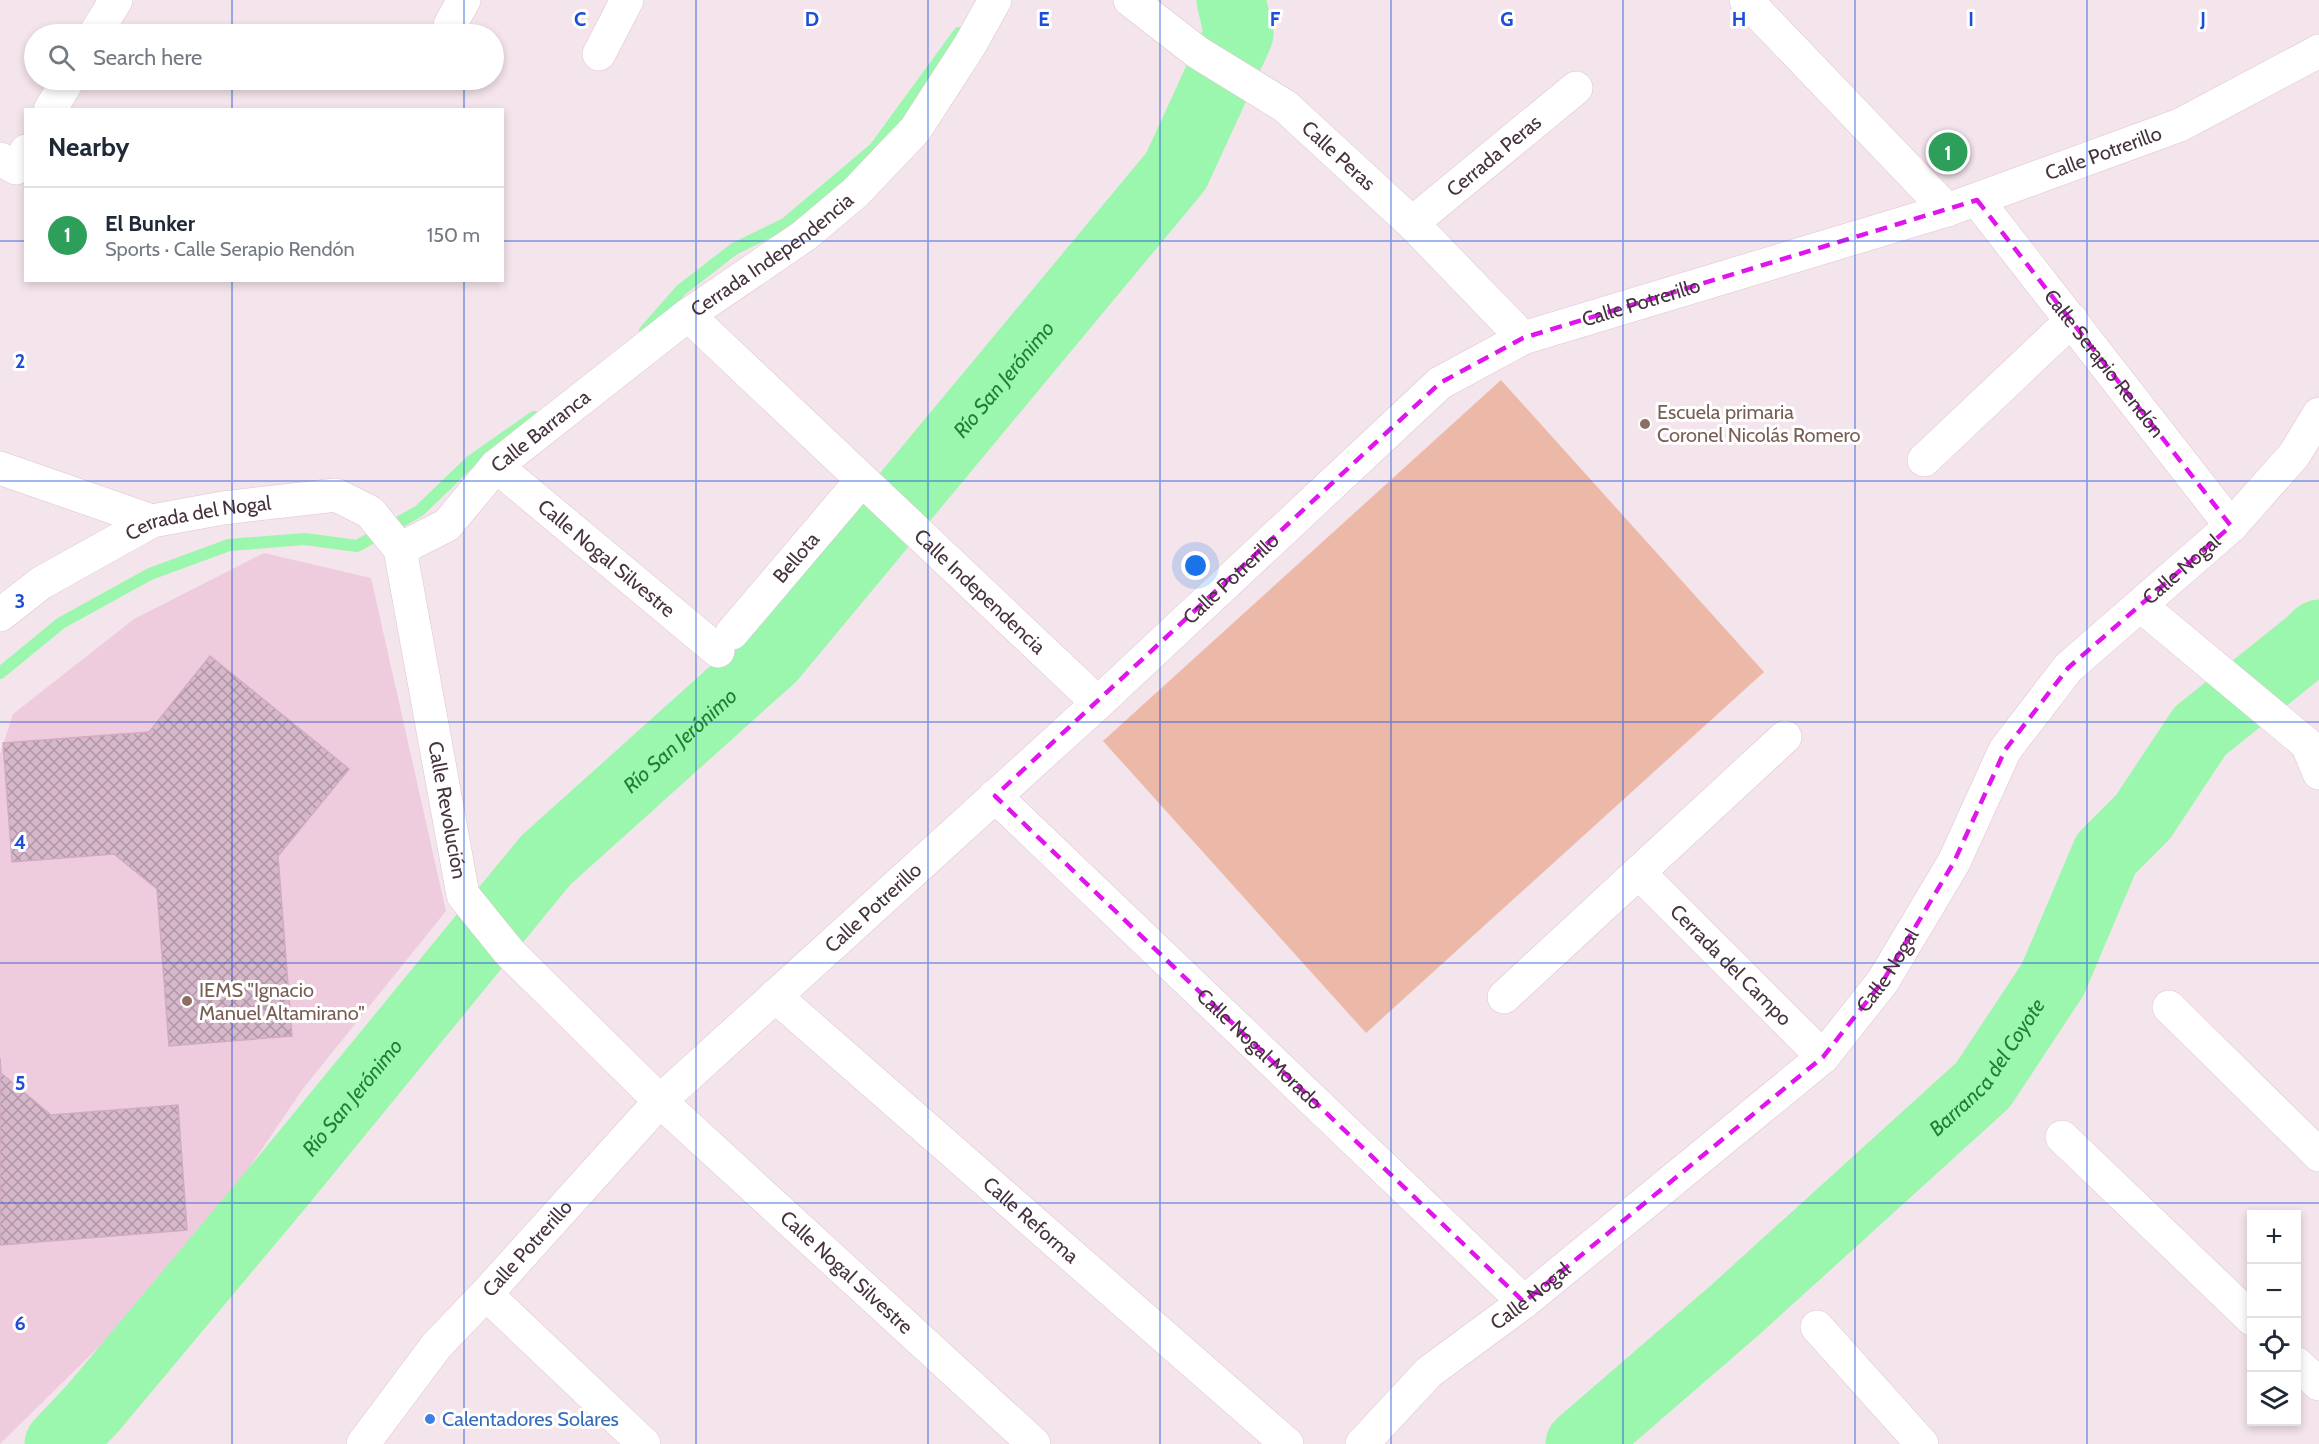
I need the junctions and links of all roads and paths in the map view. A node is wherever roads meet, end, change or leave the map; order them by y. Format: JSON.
{"nodes":[{"id":1,"x":116,"y":0,"type":"edge"},
{"id":2,"x":627,"y":0,"type":"edge"},
{"id":3,"x":995,"y":0,"type":"edge"},
{"id":4,"x":1130,"y":0,"type":"edge"},
{"id":5,"x":1746,"y":0,"type":"edge"},
{"id":6,"x":101,"y":24,"type":"edge"},
{"id":7,"x":2319,"y":51,"type":"edge"},
{"id":8,"x":599,"y":54,"type":"dead end"},
{"id":9,"x":1576,"y":88,"type":"dead end"},
{"id":10,"x":63,"y":90,"type":"edge"},
{"id":11,"x":52,"y":108,"type":"edge"},
{"id":12,"x":24,"y":154,"type":"edge"},
{"id":13,"x":0,"y":159,"type":"edge"},
{"id":14,"x":1977,"y":200,"type":"junction"},
{"id":15,"x":1947,"y":210,"type":"junction"},
{"id":16,"x":1412,"y":223,"type":"junction"},
{"id":17,"x":688,"y":315,"type":"junction"},
{"id":18,"x":2072,"y":320,"type":"junction"},
{"id":19,"x":1523,"y":338,"type":"junction"},
{"id":20,"x":2319,"y":414,"type":"edge"},
{"id":21,"x":1924,"y":460,"type":"dead end"},
{"id":22,"x":496,"y":466,"type":"junction"},
{"id":23,"x":0,"y":468,"type":"edge"},
{"id":24,"x":865,"y":485,"type":"junction"},
{"id":25,"x":152,"y":521,"type":"junction"},
{"id":26,"x":2231,"y":526,"type":"junction"},
{"id":27,"x":399,"y":548,"type":"junction"},
{"id":28,"x":2151,"y":614,"type":"junction"},
{"id":29,"x":0,"y":615,"type":"edge"},
{"id":30,"x":725,"y":642,"type":"joint"},
{"id":31,"x":1098,"y":703,"type":"junction"},
{"id":32,"x":1785,"y":737,"type":"dead end"},
{"id":33,"x":2319,"y":773,"type":"edge"},
{"id":34,"x":995,"y":796,"type":"junction"},
{"id":35,"x":1639,"y":873,"type":"junction"},
{"id":36,"x":776,"y":996,"type":"junction"},
{"id":37,"x":1504,"y":997,"type":"dead end"},
{"id":38,"x":2169,"y":1007,"type":"dead end"},
{"id":39,"x":1823,"y":1057,"type":"junction"},
{"id":40,"x":660,"y":1101,"type":"junction"},
{"id":41,"x":2062,"y":1137,"type":"dead end"},
{"id":42,"x":2319,"y":1155,"type":"edge"},
{"id":43,"x":486,"y":1294,"type":"junction"},
{"id":44,"x":1524,"y":1302,"type":"junction"},
{"id":45,"x":2251,"y":1318,"type":"edge"},
{"id":46,"x":1817,"y":1327,"type":"dead end"},
{"id":47,"x":2301,"y":1368,"type":"edge"},
{"id":48,"x":2319,"y":1384,"type":"edge"},
{"id":49,"x":363,"y":1444,"type":"edge"},
{"id":50,"x":644,"y":1444,"type":"edge"},
{"id":51,"x":1034,"y":1444,"type":"edge"},
{"id":52,"x":1287,"y":1444,"type":"edge"},
{"id":53,"x":1362,"y":1444,"type":"edge"},
{"id":54,"x":1922,"y":1444,"type":"edge"}],
"edges":[{"from":1,"to":6,"type":"street"},
{"from":2,"to":8,"type":"street"},
{"from":3,"to":17,"type":"street","name":"Cerrada Independencia"},
{"from":4,"to":16,"type":"street","name":"Calle Peras"},
{"from":5,"to":15,"type":"street"},
{"from":7,"to":14,"type":"street","name":"Calle Potrerillo"},
{"from":9,"to":16,"type":"street","name":"Cerrada Peras"},
{"from":10,"to":11,"type":"street"},
{"from":12,"to":13,"type":"street"},
{"from":14,"to":15,"type":"street","name":"Calle Potrerillo"},
{"from":14,"to":18,"type":"street","name":"Calle Serapio Rendón"},
{"from":15,"to":19,"type":"street","name":"Calle Potrerillo"},
{"from":16,"to":19,"type":"street","name":"Calle Peras"},
{"from":17,"to":22,"type":"street","name":"Calle Barranca"},
{"from":17,"to":24,"type":"street","name":"Cerrada Independencia"},
{"from":18,"to":21,"type":"street"},
{"from":18,"to":26,"type":"street","name":"Calle Serapio Rendón"},
{"from":19,"to":31,"type":"street","name":"Calle Potrerillo"},
{"from":20,"to":26,"type":"street","name":"Calle Nogal"},
{"from":22,"to":27,"type":"street","name":"Calle Barranca"},
{"from":22,"to":30,"type":"street","name":"Calle Nogal Silvestre"},
{"from":23,"to":25,"type":"street"},
{"from":24,"to":30,"type":"street","name":"Bellota"},
{"from":24,"to":31,"type":"street","name":"Calle Independencia"},
{"from":25,"to":27,"type":"street","name":"Cerrada del Nogal"},
{"from":25,"to":29,"type":"street","name":"Cerrada del Nogal"},
{"from":26,"to":28,"type":"street","name":"Calle Nogal"},
{"from":27,"to":40,"type":"street","name":"Calle Revolución"},
{"from":28,"to":33,"type":"street"},
{"from":28,"to":39,"type":"street","name":"Calle Nogal"},
{"from":31,"to":34,"type":"street","name":"Calle Potrerillo"},
{"from":32,"to":35,"type":"street"},
{"from":34,"to":36,"type":"street","name":"Calle Potrerillo"},
{"from":34,"to":44,"type":"street","name":"Calle Nogal Morado"},
{"from":35,"to":37,"type":"street"},
{"from":35,"to":39,"type":"street","name":"Cerrada del Campo"},
{"from":36,"to":40,"type":"street","name":"Calle Potrerillo"},
{"from":36,"to":52,"type":"street","name":"Calle Reforma"},
{"from":38,"to":42,"type":"street"},
{"from":39,"to":44,"type":"street","name":"Calle Nogal"},
{"from":40,"to":43,"type":"street","name":"Calle Potrerillo"},
{"from":40,"to":51,"type":"street","name":"Calle Nogal Silvestre"},
{"from":41,"to":45,"type":"street"},
{"from":43,"to":49,"type":"street","name":"Calle Potrerillo"},
{"from":43,"to":50,"type":"street"},
{"from":44,"to":53,"type":"street","name":"Calle Nogal"},
{"from":46,"to":54,"type":"street"},
{"from":47,"to":48,"type":"street"}]}
